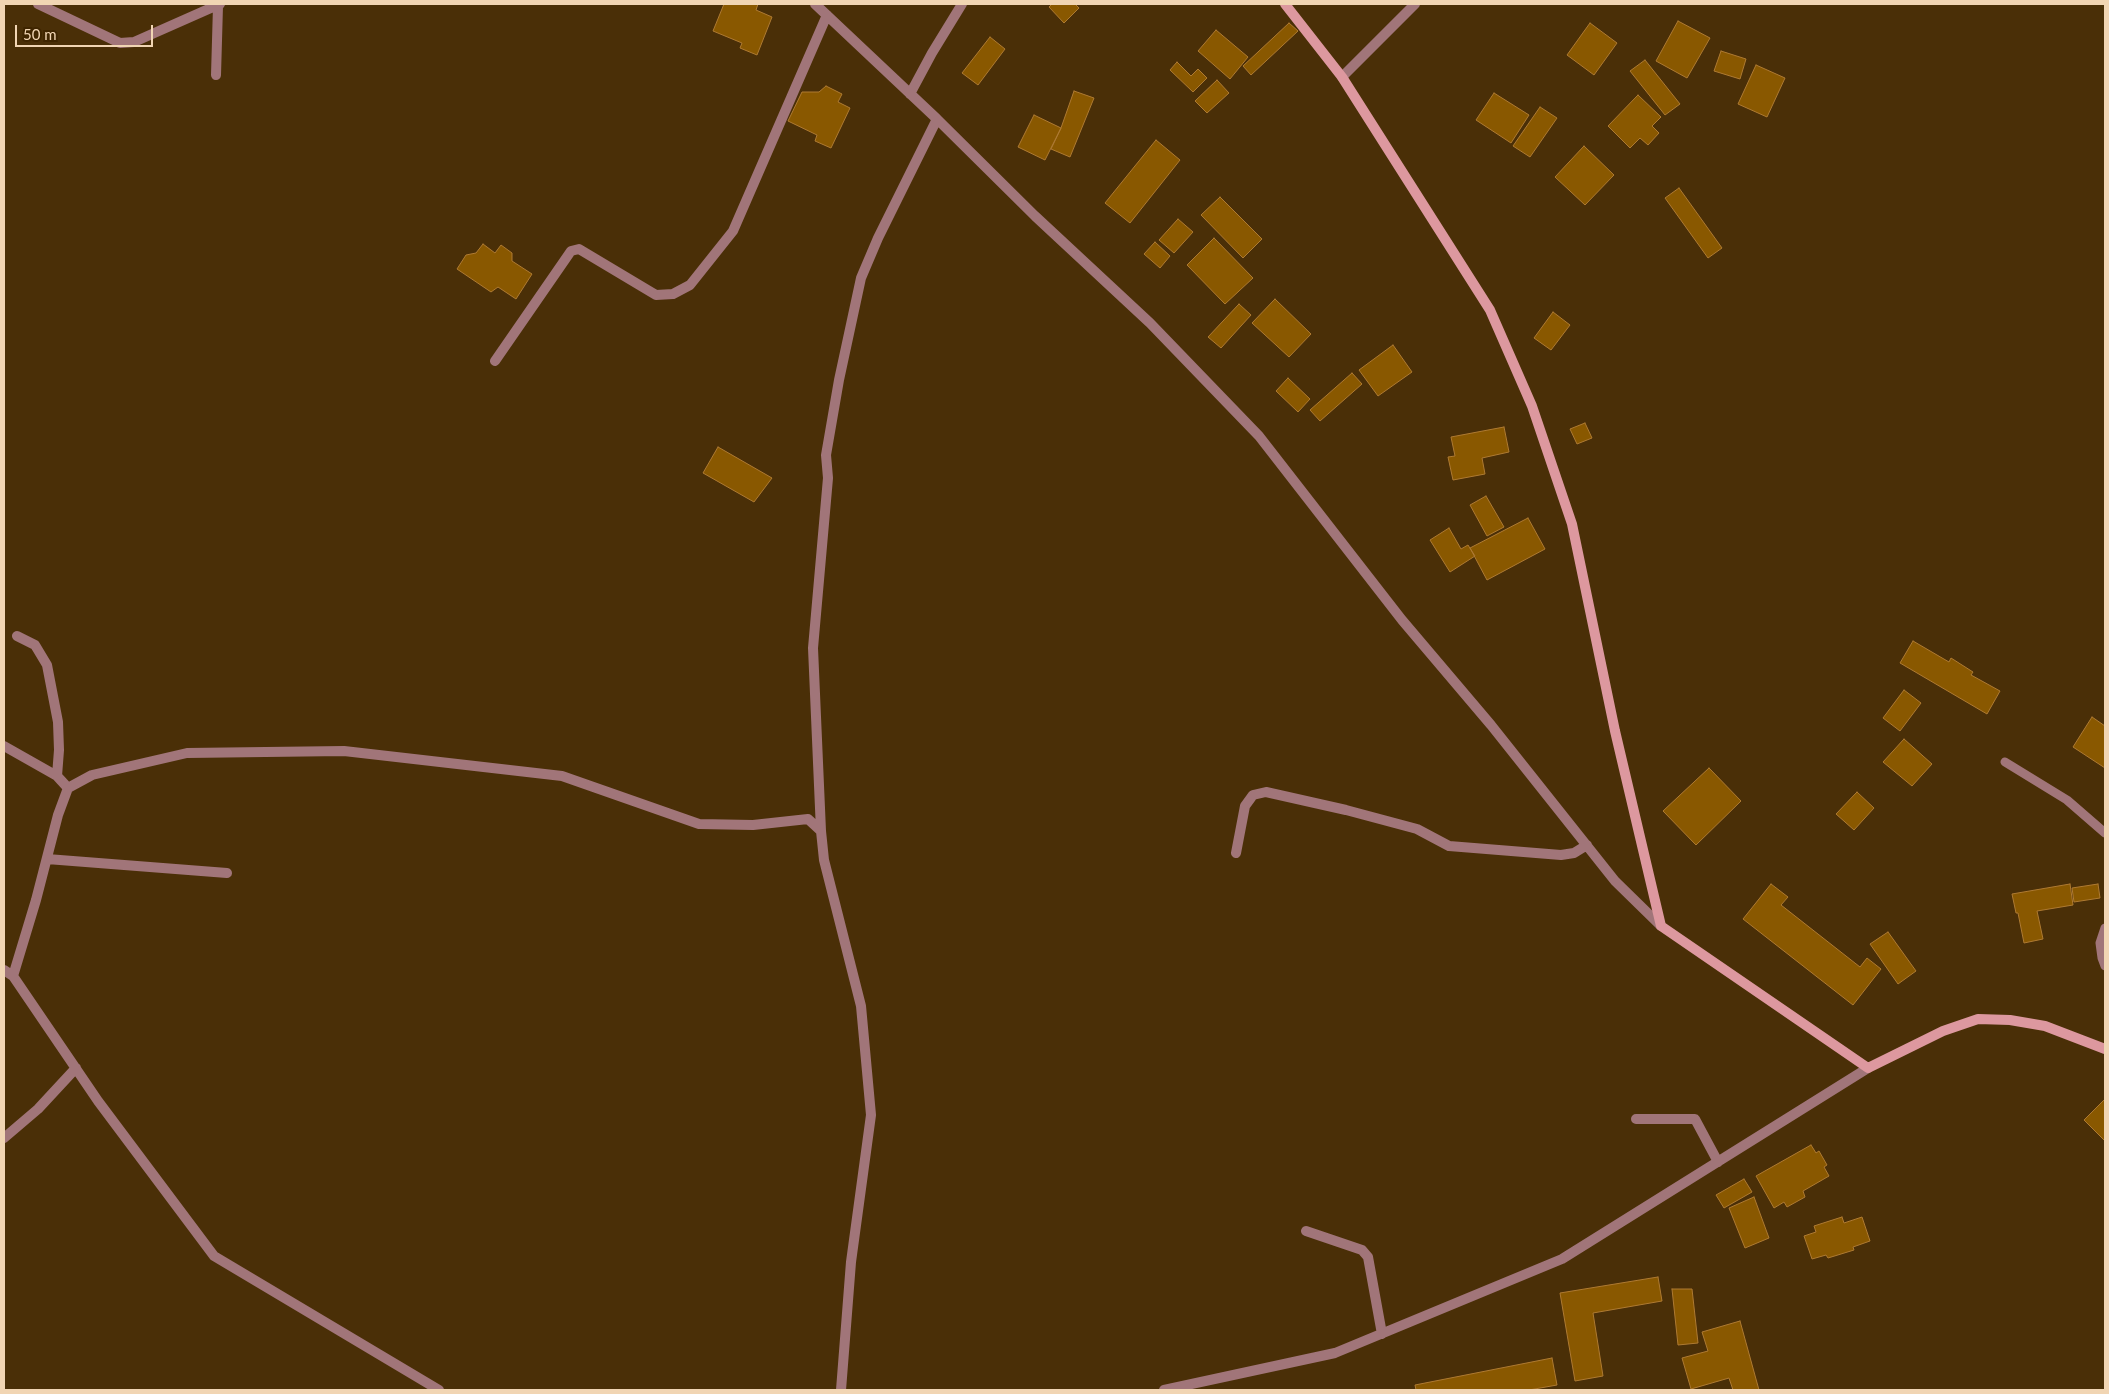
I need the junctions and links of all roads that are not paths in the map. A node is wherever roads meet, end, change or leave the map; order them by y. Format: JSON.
{"nodes":[{"id":1,"x":38,"y":4,"type":"edge"},
{"id":2,"x":815,"y":4,"type":"edge"},
{"id":3,"x":962,"y":4,"type":"edge"},
{"id":4,"x":1285,"y":4,"type":"edge"},
{"id":5,"x":1415,"y":4,"type":"edge"},
{"id":6,"x":219,"y":5,"type":"edge"},
{"id":7,"x":827,"y":15,"type":"junction"},
{"id":8,"x":216,"y":75,"type":"dead end"},
{"id":9,"x":1342,"y":77,"type":"junction"},
{"id":10,"x":910,"y":94,"type":"junction"},
{"id":11,"x":937,"y":119,"type":"junction"},
{"id":12,"x":495,"y":361,"type":"dead end"},
{"id":13,"x":17,"y":636,"type":"dead end"},
{"id":14,"x":4,"y":746,"type":"edge"},
{"id":15,"x":2005,"y":762,"type":"dead end"},
{"id":16,"x":57,"y":776,"type":"junction"},
{"id":17,"x":68,"y":788,"type":"junction"},
{"id":18,"x":820,"y":831,"type":"junction"},
{"id":19,"x":2105,"y":833,"type":"edge"},
{"id":20,"x":1587,"y":845,"type":"junction"},
{"id":21,"x":1236,"y":853,"type":"dead end"},
{"id":22,"x":47,"y":859,"type":"junction"},
{"id":23,"x":227,"y":873,"type":"dead end"},
{"id":24,"x":1661,"y":926,"type":"junction"},
{"id":25,"x":2105,"y":928,"type":"edge"},
{"id":26,"x":2105,"y":966,"type":"edge"},
{"id":27,"x":4,"y":970,"type":"edge"},
{"id":28,"x":13,"y":976,"type":"junction"},
{"id":29,"x":2105,"y":1049,"type":"edge"},
{"id":30,"x":76,"y":1068,"type":"junction"},
{"id":31,"x":1868,"y":1068,"type":"junction"},
{"id":32,"x":1636,"y":1119,"type":"dead end"},
{"id":33,"x":4,"y":1138,"type":"edge"},
{"id":34,"x":1718,"y":1162,"type":"junction"},
{"id":35,"x":1306,"y":1231,"type":"dead end"},
{"id":36,"x":1382,"y":1334,"type":"junction"},
{"id":37,"x":439,"y":1390,"type":"edge"},
{"id":38,"x":841,"y":1390,"type":"edge"},
{"id":39,"x":1164,"y":1390,"type":"edge"}],
"edges":[{"from":1,"to":6,"type":"street"},
{"from":2,"to":7,"type":"street"},
{"from":3,"to":10,"type":"street"},
{"from":4,"to":9,"type":"street"},
{"from":5,"to":9,"type":"street"},
{"from":6,"to":8,"type":"street"},
{"from":7,"to":10,"type":"street"},
{"from":7,"to":12,"type":"street"},
{"from":9,"to":24,"type":"street"},
{"from":10,"to":11,"type":"street"},
{"from":11,"to":18,"type":"street"},
{"from":11,"to":20,"type":"street"},
{"from":13,"to":16,"type":"street"},
{"from":14,"to":16,"type":"street"},
{"from":15,"to":19,"type":"lane"},
{"from":16,"to":17,"type":"street"},
{"from":17,"to":18,"type":"street"},
{"from":17,"to":22,"type":"street"},
{"from":18,"to":38,"type":"street"},
{"from":20,"to":21,"type":"street"},
{"from":20,"to":24,"type":"street"},
{"from":22,"to":23,"type":"street"},
{"from":22,"to":28,"type":"street"},
{"from":24,"to":31,"type":"street"},
{"from":25,"to":26,"type":"lane"},
{"from":27,"to":28,"type":"street"},
{"from":28,"to":30,"type":"street"},
{"from":29,"to":31,"type":"street"},
{"from":30,"to":33,"type":"street"},
{"from":30,"to":37,"type":"street"},
{"from":31,"to":34,"type":"street"},
{"from":32,"to":34,"type":"street"},
{"from":34,"to":36,"type":"street"},
{"from":35,"to":36,"type":"street"},
{"from":36,"to":39,"type":"street"}]}
